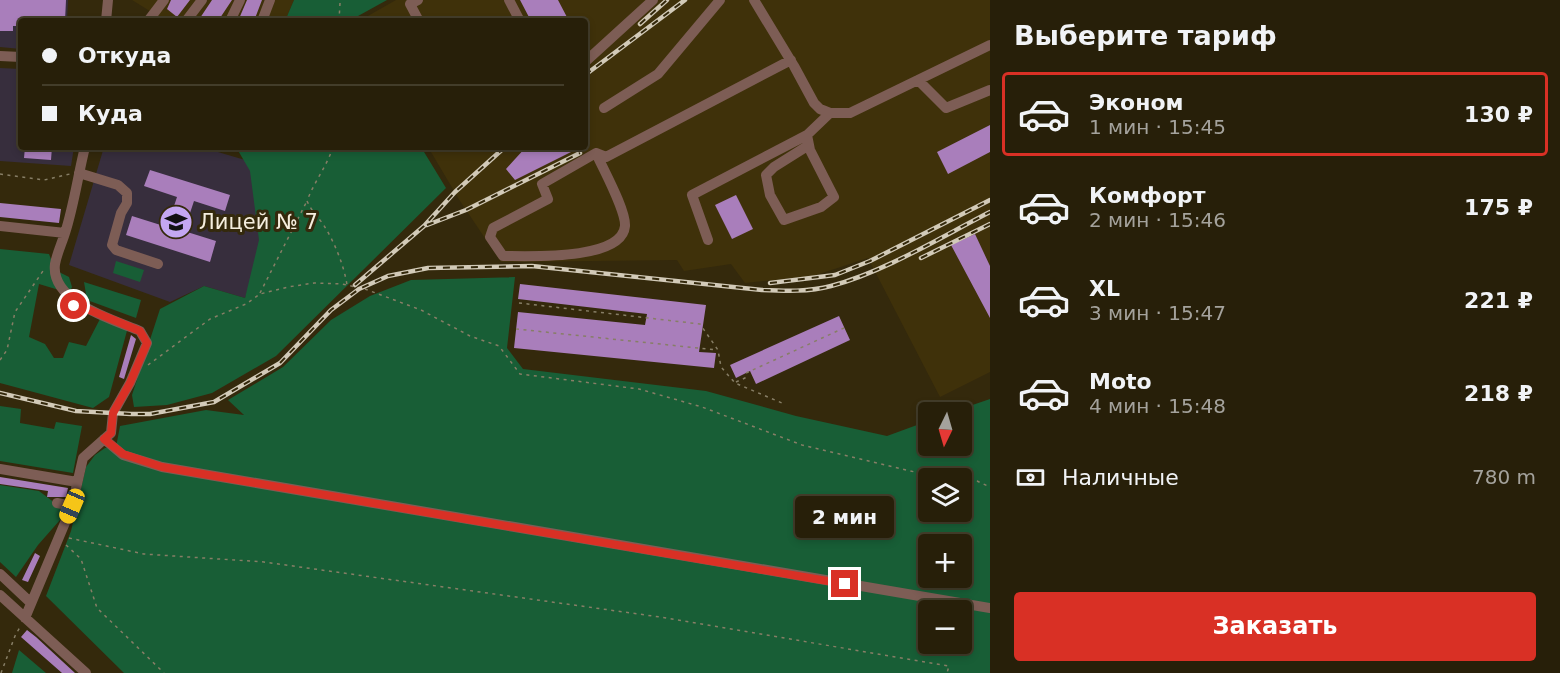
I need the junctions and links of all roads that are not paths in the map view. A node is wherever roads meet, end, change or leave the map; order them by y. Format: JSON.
{"nodes":[{"id":1,"x":108,"y":0,"type":"edge"},
{"id":2,"x":164,"y":0,"type":"edge"},
{"id":3,"x":201,"y":0,"type":"edge"},
{"id":4,"x":240,"y":0,"type":"edge"},
{"id":5,"x":270,"y":0,"type":"edge"},
{"id":6,"x":418,"y":0,"type":"edge"},
{"id":7,"x":509,"y":0,"type":"edge"},
{"id":8,"x":653,"y":0,"type":"edge"},
{"id":9,"x":720,"y":0,"type":"edge"},
{"id":10,"x":754,"y":0,"type":"edge"},
{"id":11,"x":106,"y":18,"type":"edge"},
{"id":12,"x":150,"y":18,"type":"edge"},
{"id":13,"x":188,"y":18,"type":"edge"},
{"id":14,"x":231,"y":18,"type":"edge"},
{"id":15,"x":263,"y":18,"type":"edge"},
{"id":16,"x":417,"y":18,"type":"edge"},
{"id":17,"x":518,"y":18,"type":"edge"},
{"id":18,"x":990,"y":45,"type":"edge"},
{"id":19,"x":0,"y":56,"type":"edge"},
{"id":20,"x":18,"y":57,"type":"edge"},
{"id":21,"x":588,"y":59,"type":"edge"},
{"id":22,"x":791,"y":60,"type":"junction"},
{"id":23,"x":918,"y":80,"type":"junction"},
{"id":24,"x":990,"y":90,"type":"edge"},
{"id":25,"x":604,"y":108,"type":"dead end"},
{"id":26,"x":830,"y":113,"type":"junction"},
{"id":27,"x":808,"y":140,"type":"junction"},
{"id":28,"x":83,"y":150,"type":"edge"},
{"id":29,"x":596,"y":153,"type":"junction"},
{"id":30,"x":76,"y":173,"type":"junction"},
{"id":31,"x":0,"y":226,"type":"edge"},
{"id":32,"x":65,"y":233,"type":"junction"},
{"id":33,"x":708,"y":240,"type":"dead end"},
{"id":34,"x":158,"y":264,"type":"dead end"},
{"id":35,"x":104,"y":439,"type":"junction"},
{"id":36,"x":0,"y":469,"type":"edge"},
{"id":37,"x":77,"y":482,"type":"junction"},
{"id":38,"x":57,"y":503,"type":"dead end"},
{"id":39,"x":72,"y":506,"type":"junction"},
{"id":40,"x":0,"y":574,"type":"edge"},
{"id":41,"x":0,"y":595,"type":"edge"},
{"id":42,"x":31,"y":603,"type":"junction"},
{"id":43,"x":990,"y":608,"type":"edge"},
{"id":44,"x":25,"y":618,"type":"junction"},
{"id":45,"x":86,"y":673,"type":"edge"}],
"edges":[{"from":1,"to":11,"type":"street"},
{"from":2,"to":12,"type":"street"},
{"from":3,"to":13,"type":"street"},
{"from":4,"to":14,"type":"street"},
{"from":5,"to":15,"type":"street"},
{"from":6,"to":16,"type":"street"},
{"from":7,"to":17,"type":"street"},
{"from":8,"to":21,"type":"street"},
{"from":9,"to":25,"type":"street"},
{"from":10,"to":22,"type":"street"},
{"from":18,"to":23,"type":"street"},
{"from":19,"to":20,"type":"street"},
{"from":22,"to":26,"type":"street"},
{"from":22,"to":29,"type":"street"},
{"from":23,"to":24,"type":"street"},
{"from":23,"to":26,"type":"street"},
{"from":26,"to":27,"type":"street"},
{"from":27,"to":27,"type":"street"},
{"from":27,"to":33,"type":"street"},
{"from":28,"to":30,"type":"street"},
{"from":29,"to":29,"type":"street"},
{"from":30,"to":32,"type":"street"},
{"from":30,"to":34,"type":"street"},
{"from":31,"to":32,"type":"street"},
{"from":32,"to":35,"type":"street"},
{"from":35,"to":37,"type":"street"},
{"from":35,"to":43,"type":"street"},
{"from":36,"to":37,"type":"street"},
{"from":37,"to":39,"type":"street"},
{"from":38,"to":39,"type":"street"},
{"from":39,"to":42,"type":"street"},
{"from":40,"to":42,"type":"street"},
{"from":41,"to":44,"type":"street"},
{"from":42,"to":44,"type":"street"},
{"from":44,"to":45,"type":"street"}]}
